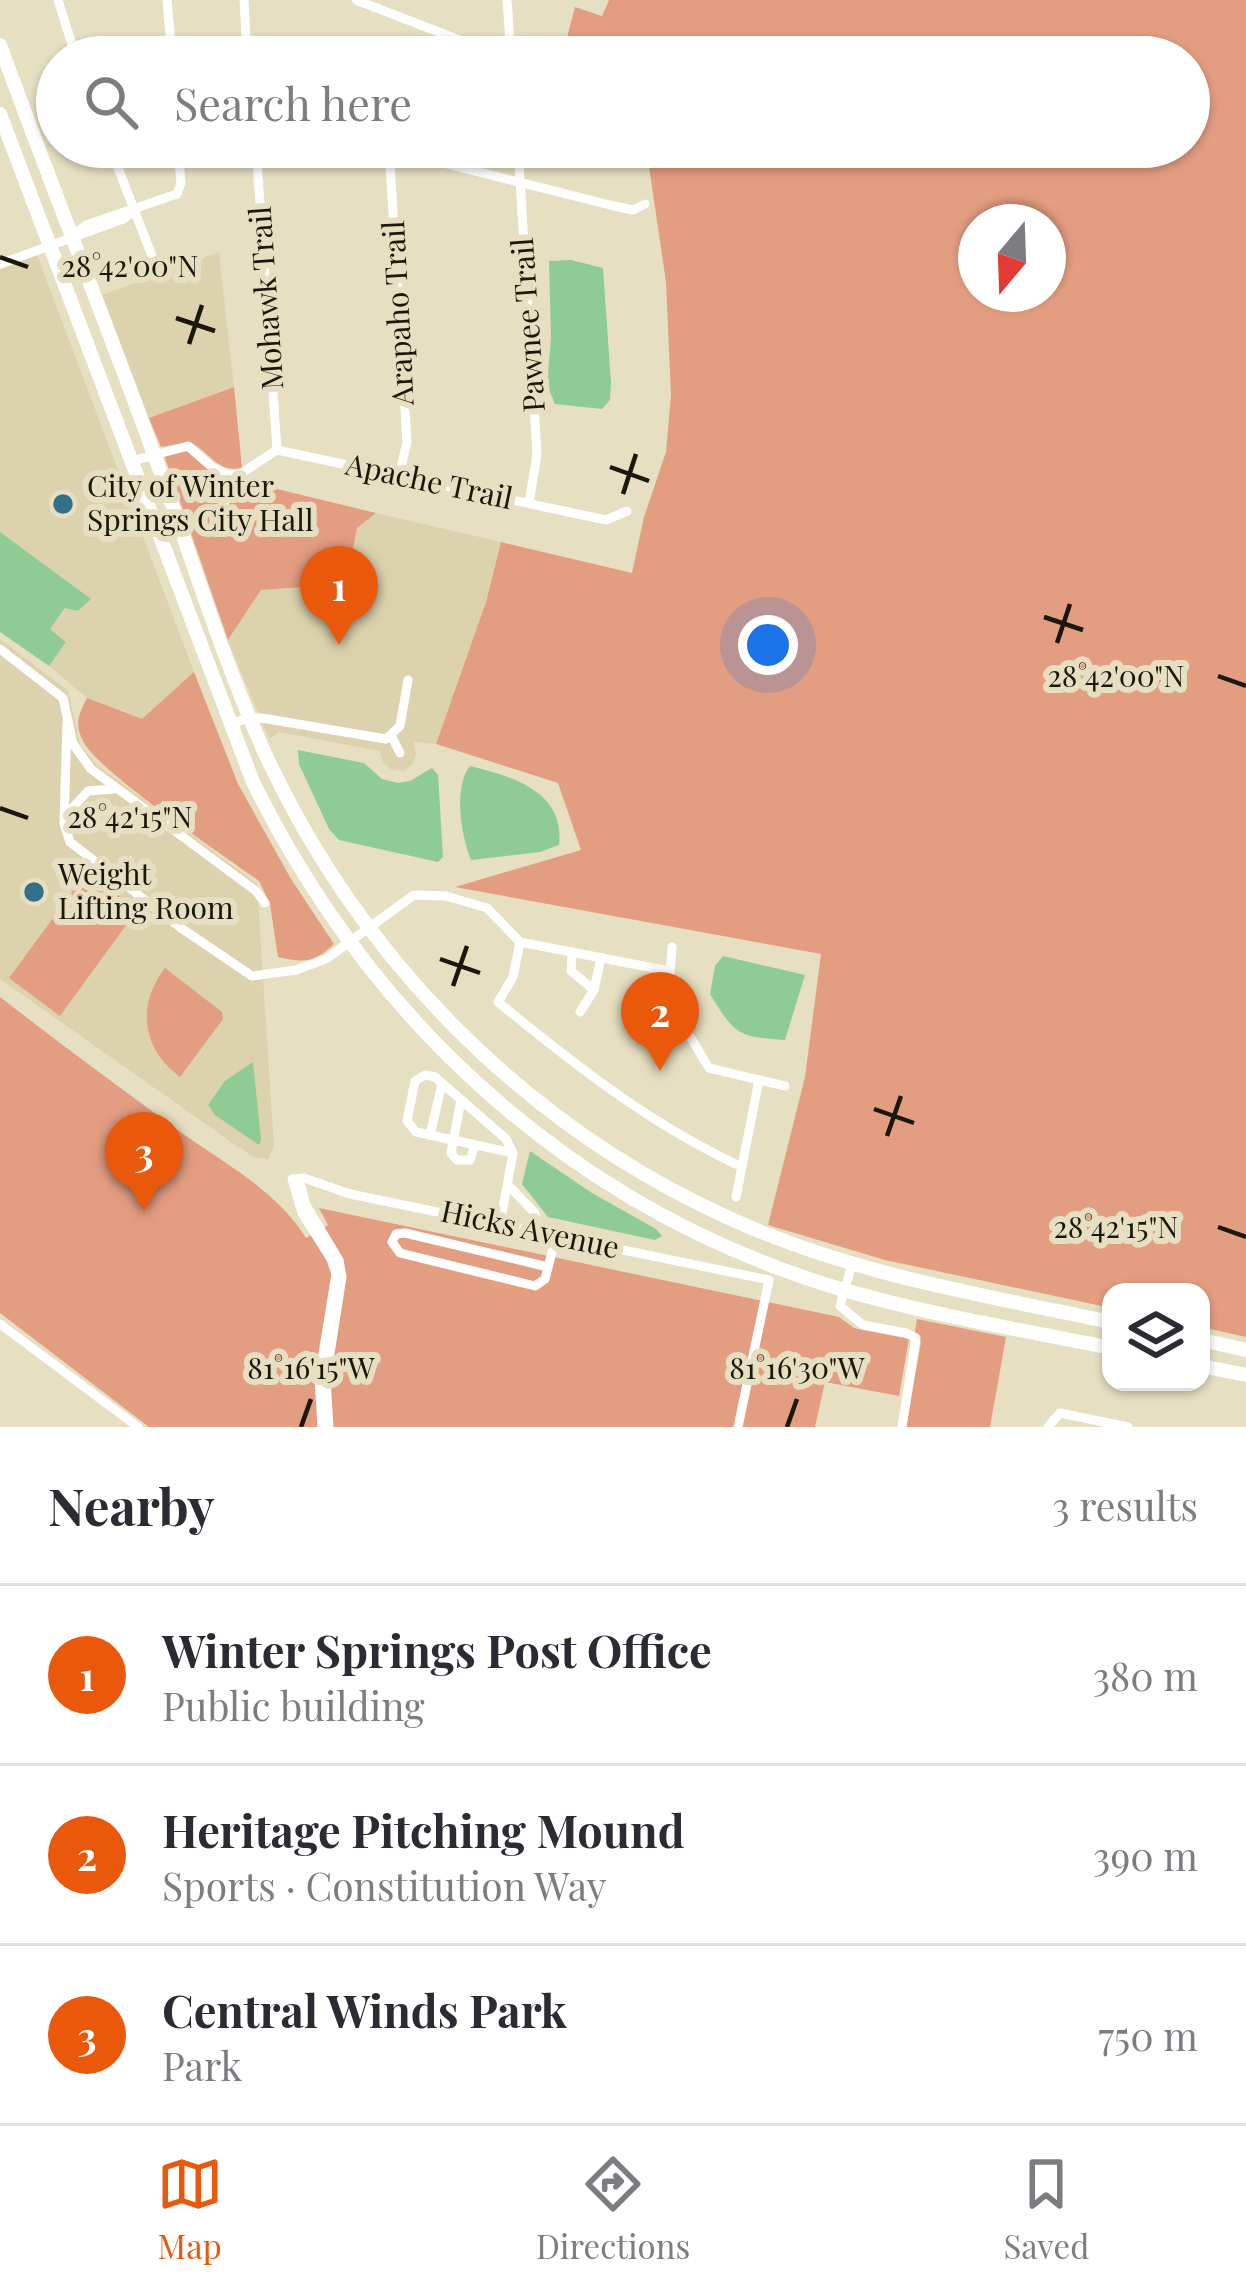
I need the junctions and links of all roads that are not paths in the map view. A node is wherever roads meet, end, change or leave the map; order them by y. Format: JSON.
{"nodes":[{"id":1,"x":73,"y":0,"type":"edge"},
{"id":2,"x":167,"y":0,"type":"edge"},
{"id":3,"x":244,"y":0,"type":"edge"},
{"id":4,"x":356,"y":0,"type":"edge"},
{"id":5,"x":508,"y":0,"type":"edge"},
{"id":6,"x":59,"y":3,"type":"edge"},
{"id":7,"x":69,"y":36,"type":"edge"},
{"id":8,"x":170,"y":36,"type":"edge"},
{"id":9,"x":247,"y":36,"type":"edge"},
{"id":10,"x":449,"y":36,"type":"edge"},
{"id":11,"x":510,"y":36,"type":"edge"},
{"id":12,"x":0,"y":45,"type":"edge"},
{"id":13,"x":0,"y":64,"type":"edge"},
{"id":14,"x":0,"y":114,"type":"edge"},
{"id":15,"x":33,"y":137,"type":"junction"},
{"id":16,"x":36,"y":145,"type":"edge"},
{"id":17,"x":45,"y":168,"type":"edge"},
{"id":18,"x":118,"y":168,"type":"edge"},
{"id":19,"x":180,"y":168,"type":"edge"},
{"id":20,"x":258,"y":168,"type":"edge"},
{"id":21,"x":386,"y":168,"type":"edge"},
{"id":22,"x":467,"y":168,"type":"edge"},
{"id":23,"x":519,"y":168,"type":"edge"},
{"id":24,"x":520,"y":181,"type":"junction"},
{"id":25,"x":644,"y":205,"type":"dead end"},
{"id":26,"x":134,"y":211,"type":"junction"},
{"id":27,"x":72,"y":236,"type":"junction"},
{"id":28,"x":50,"y":246,"type":"junction"},
{"id":29,"x":0,"y":264,"type":"edge"},
{"id":30,"x":157,"y":269,"type":"dead end"},
{"id":31,"x":278,"y":450,"type":"junction"},
{"id":32,"x":154,"y":454,"type":"junction"},
{"id":33,"x":132,"y":461,"type":"junction"},
{"id":34,"x":236,"y":475,"type":"junction"},
{"id":35,"x":399,"y":476,"type":"junction"},
{"id":36,"x":225,"y":502,"type":"dead end"},
{"id":37,"x":529,"y":503,"type":"junction"},
{"id":38,"x":627,"y":511,"type":"dead end"},
{"id":39,"x":0,"y":649,"type":"edge"},
{"id":40,"x":408,"y":680,"type":"dead end"},
{"id":41,"x":250,"y":717,"type":"junction"},
{"id":42,"x":67,"y":723,"type":"junction"},
{"id":43,"x":229,"y":725,"type":"junction"},
{"id":44,"x":392,"y":736,"type":"junction"},
{"id":45,"x":400,"y":753,"type":"dead end"},
{"id":46,"x":119,"y":790,"type":"junction"},
{"id":47,"x":64,"y":818,"type":"junction"},
{"id":48,"x":265,"y":903,"type":"dead end"},
{"id":49,"x":369,"y":928,"type":"junction"},
{"id":50,"x":520,"y":942,"type":"junction"},
{"id":51,"x":350,"y":943,"type":"junction"},
{"id":52,"x":672,"y":947,"type":"dead end"},
{"id":53,"x":572,"y":952,"type":"junction"},
{"id":54,"x":601,"y":958,"type":"junction"},
{"id":55,"x":668,"y":970,"type":"junction"},
{"id":56,"x":594,"y":990,"type":"junction"},
{"id":57,"x":580,"y":1012,"type":"dead end"},
{"id":58,"x":759,"y":1080,"type":"junction"},
{"id":59,"x":442,"y":1084,"type":"junction"},
{"id":60,"x":785,"y":1087,"type":"dead end"},
{"id":61,"x":461,"y":1100,"type":"junction"},
{"id":62,"x":479,"y":1116,"type":"junction"},
{"id":63,"x":430,"y":1136,"type":"junction"},
{"id":64,"x":452,"y":1140,"type":"junction"},
{"id":65,"x":474,"y":1144,"type":"junction"},
{"id":66,"x":513,"y":1153,"type":"junction"},
{"id":67,"x":742,"y":1167,"type":"junction"},
{"id":68,"x":509,"y":1186,"type":"junction"},
{"id":69,"x":736,"y":1197,"type":"dead end"},
{"id":70,"x":528,"y":1206,"type":"junction"},
{"id":71,"x":501,"y":1219,"type":"junction"},
{"id":72,"x":535,"y":1231,"type":"junction"},
{"id":73,"x":556,"y":1235,"type":"junction"},
{"id":74,"x":852,"y":1264,"type":"junction"},
{"id":75,"x":548,"y":1267,"type":"junction"},
{"id":76,"x":844,"y":1290,"type":"junction"},
{"id":77,"x":1102,"y":1320,"type":"edge"},
{"id":78,"x":0,"y":1324,"type":"edge"},
{"id":79,"x":1210,"y":1342,"type":"edge"},
{"id":80,"x":1102,"y":1346,"type":"edge"},
{"id":81,"x":1246,"y":1350,"type":"edge"},
{"id":82,"x":1210,"y":1368,"type":"edge"},
{"id":83,"x":1246,"y":1376,"type":"edge"},
{"id":84,"x":138,"y":1427,"type":"edge"},
{"id":85,"x":325,"y":1427,"type":"edge"},
{"id":86,"x":738,"y":1427,"type":"edge"},
{"id":87,"x":902,"y":1427,"type":"edge"},
{"id":88,"x":1048,"y":1427,"type":"edge"},
{"id":89,"x":1128,"y":1427,"type":"edge"}],
"edges":[{"from":1,"to":6,"type":"street"},
{"from":2,"to":8,"type":"street"},
{"from":3,"to":9,"type":"street"},
{"from":4,"to":10,"type":"street"},
{"from":5,"to":11,"type":"street"},
{"from":6,"to":7,"type":"street"},
{"from":12,"to":15,"type":"main road"},
{"from":13,"to":15,"type":"main road"},
{"from":14,"to":28,"type":"main road"},
{"from":15,"to":16,"type":"main road"},
{"from":17,"to":27,"type":"main road"},
{"from":18,"to":26,"type":"street"},
{"from":19,"to":26,"type":"street"},
{"from":20,"to":31,"type":"street","name":"Mohawk Trail"},
{"from":21,"to":35,"type":"street","name":"Arapaho Trail"},
{"from":22,"to":24,"type":"street"},
{"from":23,"to":24,"type":"street","name":"Pawnee Trail"},
{"from":24,"to":25,"type":"street"},
{"from":24,"to":37,"type":"street","name":"Pawnee Trail"},
{"from":26,"to":27,"type":"street"},
{"from":26,"to":30,"type":"street"},
{"from":27,"to":28,"type":"street"},
{"from":27,"to":32,"type":"main road"},
{"from":28,"to":29,"type":"street"},
{"from":28,"to":33,"type":"main road"},
{"from":31,"to":34,"type":"street"},
{"from":31,"to":35,"type":"street","name":"Apache Trail"},
{"from":32,"to":33,"type":"street"},
{"from":32,"to":34,"type":"street"},
{"from":32,"to":41,"type":"main road"},
{"from":33,"to":43,"type":"main road"},
{"from":34,"to":36,"type":"street"},
{"from":35,"to":37,"type":"street","name":"Apache Trail"},
{"from":37,"to":38,"type":"street","name":"Apache Trail"},
{"from":39,"to":42,"type":"street"},
{"from":40,"to":44,"type":"street"},
{"from":41,"to":43,"type":"street"},
{"from":41,"to":44,"type":"street"},
{"from":41,"to":49,"type":"main road"},
{"from":42,"to":46,"type":"street"},
{"from":42,"to":47,"type":"street"},
{"from":43,"to":51,"type":"main road"},
{"from":44,"to":45,"type":"street"},
{"from":46,"to":47,"type":"street"},
{"from":46,"to":48,"type":"street"},
{"from":47,"to":51,"type":"street"},
{"from":49,"to":50,"type":"street"},
{"from":49,"to":51,"type":"street"},
{"from":49,"to":74,"type":"main road"},
{"from":50,"to":53,"type":"street"},
{"from":50,"to":67,"type":"street"},
{"from":51,"to":76,"type":"main road"},
{"from":52,"to":55,"type":"street"},
{"from":53,"to":54,"type":"street"},
{"from":53,"to":56,"type":"street"},
{"from":54,"to":55,"type":"street"},
{"from":54,"to":56,"type":"street"},
{"from":55,"to":58,"type":"street"},
{"from":56,"to":57,"type":"street"},
{"from":58,"to":60,"type":"street"},
{"from":58,"to":67,"type":"street"},
{"from":59,"to":61,"type":"street"},
{"from":59,"to":63,"type":"street"},
{"from":59,"to":63,"type":"street"},
{"from":61,"to":62,"type":"street"},
{"from":61,"to":64,"type":"street"},
{"from":62,"to":65,"type":"street"},
{"from":62,"to":66,"type":"street"},
{"from":63,"to":64,"type":"street"},
{"from":64,"to":65,"type":"street"},
{"from":64,"to":65,"type":"street"},
{"from":65,"to":66,"type":"street"},
{"from":66,"to":68,"type":"street"},
{"from":67,"to":69,"type":"street"},
{"from":68,"to":70,"type":"street"},
{"from":68,"to":71,"type":"street"},
{"from":70,"to":71,"type":"street"},
{"from":70,"to":72,"type":"street"},
{"from":71,"to":72,"type":"street","name":"Hicks Avenue"},
{"from":71,"to":85,"type":"street","name":"Hicks Avenue"},
{"from":72,"to":73,"type":"street","name":"Hicks Avenue"},
{"from":73,"to":75,"type":"street"},
{"from":73,"to":86,"type":"street","name":"Hicks Avenue"},
{"from":74,"to":76,"type":"street"},
{"from":74,"to":77,"type":"main road"},
{"from":75,"to":75,"type":"street"},
{"from":76,"to":80,"type":"main road"},
{"from":76,"to":87,"type":"street"},
{"from":78,"to":84,"type":"street"},
{"from":79,"to":81,"type":"main road"},
{"from":82,"to":83,"type":"main road"},
{"from":88,"to":89,"type":"street"}]}
